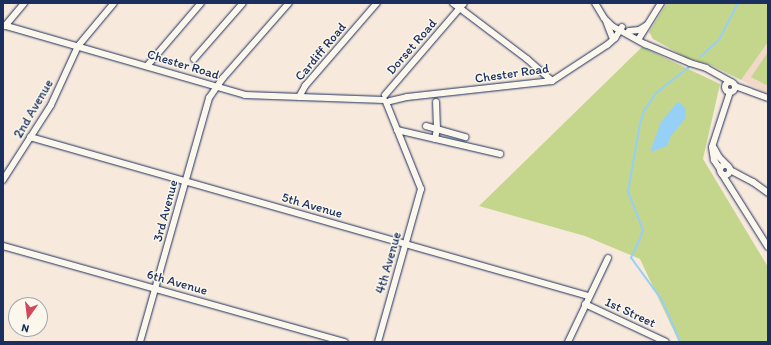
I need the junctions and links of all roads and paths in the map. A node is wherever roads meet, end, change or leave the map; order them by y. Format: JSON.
{"nodes":[{"id":1,"x":24,"y":3,"type":"edge"},
{"id":2,"x":114,"y":3,"type":"edge"},
{"id":3,"x":201,"y":3,"type":"edge"},
{"id":4,"x":243,"y":3,"type":"edge"},
{"id":5,"x":289,"y":3,"type":"edge"},
{"id":6,"x":377,"y":3,"type":"edge"},
{"id":7,"x":454,"y":3,"type":"edge"},
{"id":8,"x":594,"y":3,"type":"edge"},
{"id":9,"x":661,"y":3,"type":"edge"},
{"id":10,"x":463,"y":5,"type":"edge"},
{"id":11,"x":604,"y":19,"type":"junction"},
{"id":12,"x":648,"y":24,"type":"junction"},
{"id":13,"x":4,"y":26,"type":"edge"},
{"id":14,"x":619,"y":28,"type":"junction"},
{"id":15,"x":635,"y":36,"type":"junction"},
{"id":16,"x":612,"y":39,"type":"junction"},
{"id":17,"x":78,"y":46,"type":"junction"},
{"id":18,"x":194,"y":59,"type":"dead end"},
{"id":19,"x":147,"y":66,"type":"junction"},
{"id":20,"x":721,"y":77,"type":"junction"},
{"id":21,"x":552,"y":81,"type":"junction"},
{"id":22,"x":733,"y":84,"type":"junction"},
{"id":23,"x":215,"y":87,"type":"junction"},
{"id":24,"x":725,"y":87,"type":"junction"},
{"id":25,"x":730,"y":92,"type":"junction"},
{"id":26,"x":299,"y":97,"type":"junction"},
{"id":27,"x":387,"y":98,"type":"junction"},
{"id":28,"x":768,"y":98,"type":"edge"},
{"id":29,"x":436,"y":102,"type":"dead end"},
{"id":30,"x":426,"y":126,"type":"dead end"},
{"id":31,"x":437,"y":129,"type":"junction"},
{"id":32,"x":397,"y":130,"type":"junction"},
{"id":33,"x":30,"y":137,"type":"junction"},
{"id":34,"x":465,"y":137,"type":"dead end"},
{"id":35,"x":435,"y":138,"type":"junction"},
{"id":36,"x":500,"y":154,"type":"dead end"},
{"id":37,"x":725,"y":170,"type":"junction"},
{"id":38,"x":3,"y":180,"type":"edge"},
{"id":39,"x":185,"y":181,"type":"junction"},
{"id":40,"x":421,"y":189,"type":"joint"},
{"id":41,"x":768,"y":193,"type":"edge"},
{"id":42,"x":406,"y":244,"type":"junction"},
{"id":43,"x":3,"y":246,"type":"edge"},
{"id":44,"x":768,"y":247,"type":"edge"},
{"id":45,"x":608,"y":258,"type":"dead end"},
{"id":46,"x":156,"y":288,"type":"junction"},
{"id":47,"x":588,"y":296,"type":"junction"},
{"id":48,"x":585,"y":304,"type":"junction"},
{"id":49,"x":140,"y":342,"type":"edge"},
{"id":50,"x":345,"y":342,"type":"edge"},
{"id":51,"x":378,"y":342,"type":"edge"},
{"id":52,"x":568,"y":342,"type":"edge"},
{"id":53,"x":666,"y":342,"type":"edge"}],
"edges":[{"from":1,"to":13,"type":"street"},
{"from":2,"to":17,"type":"street","name":"2nd Avenue"},
{"from":3,"to":19,"type":"street"},
{"from":4,"to":18,"type":"street"},
{"from":5,"to":23,"type":"street","name":"3rd Avenue"},
{"from":6,"to":26,"type":"street","name":"Cardiff Road"},
{"from":7,"to":10,"type":"street"},
{"from":8,"to":11,"type":"street"},
{"from":9,"to":12,"type":"street"},
{"from":10,"to":21,"type":"street"},
{"from":10,"to":27,"type":"street","name":"Dorset Road"},
{"from":11,"to":14,"type":"street"},
{"from":11,"to":16,"type":"street"},
{"from":12,"to":15,"type":"street"},
{"from":12,"to":15,"type":"street"},
{"from":13,"to":17,"type":"street","name":"Chester Road"},
{"from":14,"to":15,"type":"street"},
{"from":14,"to":16,"type":"street","name":"Chester Road"},
{"from":15,"to":16,"type":"street"},
{"from":15,"to":20,"type":"street"},
{"from":16,"to":21,"type":"street","name":"Chester Road"},
{"from":17,"to":19,"type":"street","name":"Chester Road"},
{"from":17,"to":33,"type":"street","name":"2nd Avenue"},
{"from":19,"to":23,"type":"street","name":"Chester Road"},
{"from":20,"to":22,"type":"street"},
{"from":20,"to":24,"type":"street"},
{"from":21,"to":27,"type":"street","name":"Chester Road"},
{"from":22,"to":24,"type":"street"},
{"from":22,"to":25,"type":"street"},
{"from":22,"to":28,"type":"street"},
{"from":23,"to":26,"type":"street","name":"Chester Road"},
{"from":23,"to":39,"type":"street","name":"3rd Avenue"},
{"from":24,"to":25,"type":"street"},
{"from":25,"to":37,"type":"street"},
{"from":26,"to":27,"type":"street","name":"Chester Road"},
{"from":27,"to":32,"type":"street","name":"Dorset Road"},
{"from":29,"to":31,"type":"street"},
{"from":30,"to":31,"type":"street"},
{"from":31,"to":34,"type":"street"},
{"from":31,"to":35,"type":"street"},
{"from":32,"to":35,"type":"street"},
{"from":32,"to":40,"type":"street","name":"Dorset Road"},
{"from":33,"to":38,"type":"street","name":"2nd Avenue"},
{"from":33,"to":39,"type":"street","name":"5th Avenue"},
{"from":35,"to":36,"type":"street"},
{"from":37,"to":41,"type":"street"},
{"from":37,"to":44,"type":"street"},
{"from":39,"to":42,"type":"street","name":"5th Avenue"},
{"from":39,"to":46,"type":"street","name":"3rd Avenue"},
{"from":40,"to":42,"type":"street","name":"4th Avenue"},
{"from":42,"to":47,"type":"street","name":"5th Avenue"},
{"from":42,"to":51,"type":"street","name":"4th Avenue"},
{"from":43,"to":46,"type":"street","name":"6th Avenue"},
{"from":45,"to":47,"type":"street"},
{"from":46,"to":49,"type":"street","name":"3rd Avenue"},
{"from":46,"to":50,"type":"street","name":"6th Avenue"},
{"from":47,"to":48,"type":"street"},
{"from":48,"to":52,"type":"street"},
{"from":48,"to":53,"type":"street","name":"1st Street"}]}
